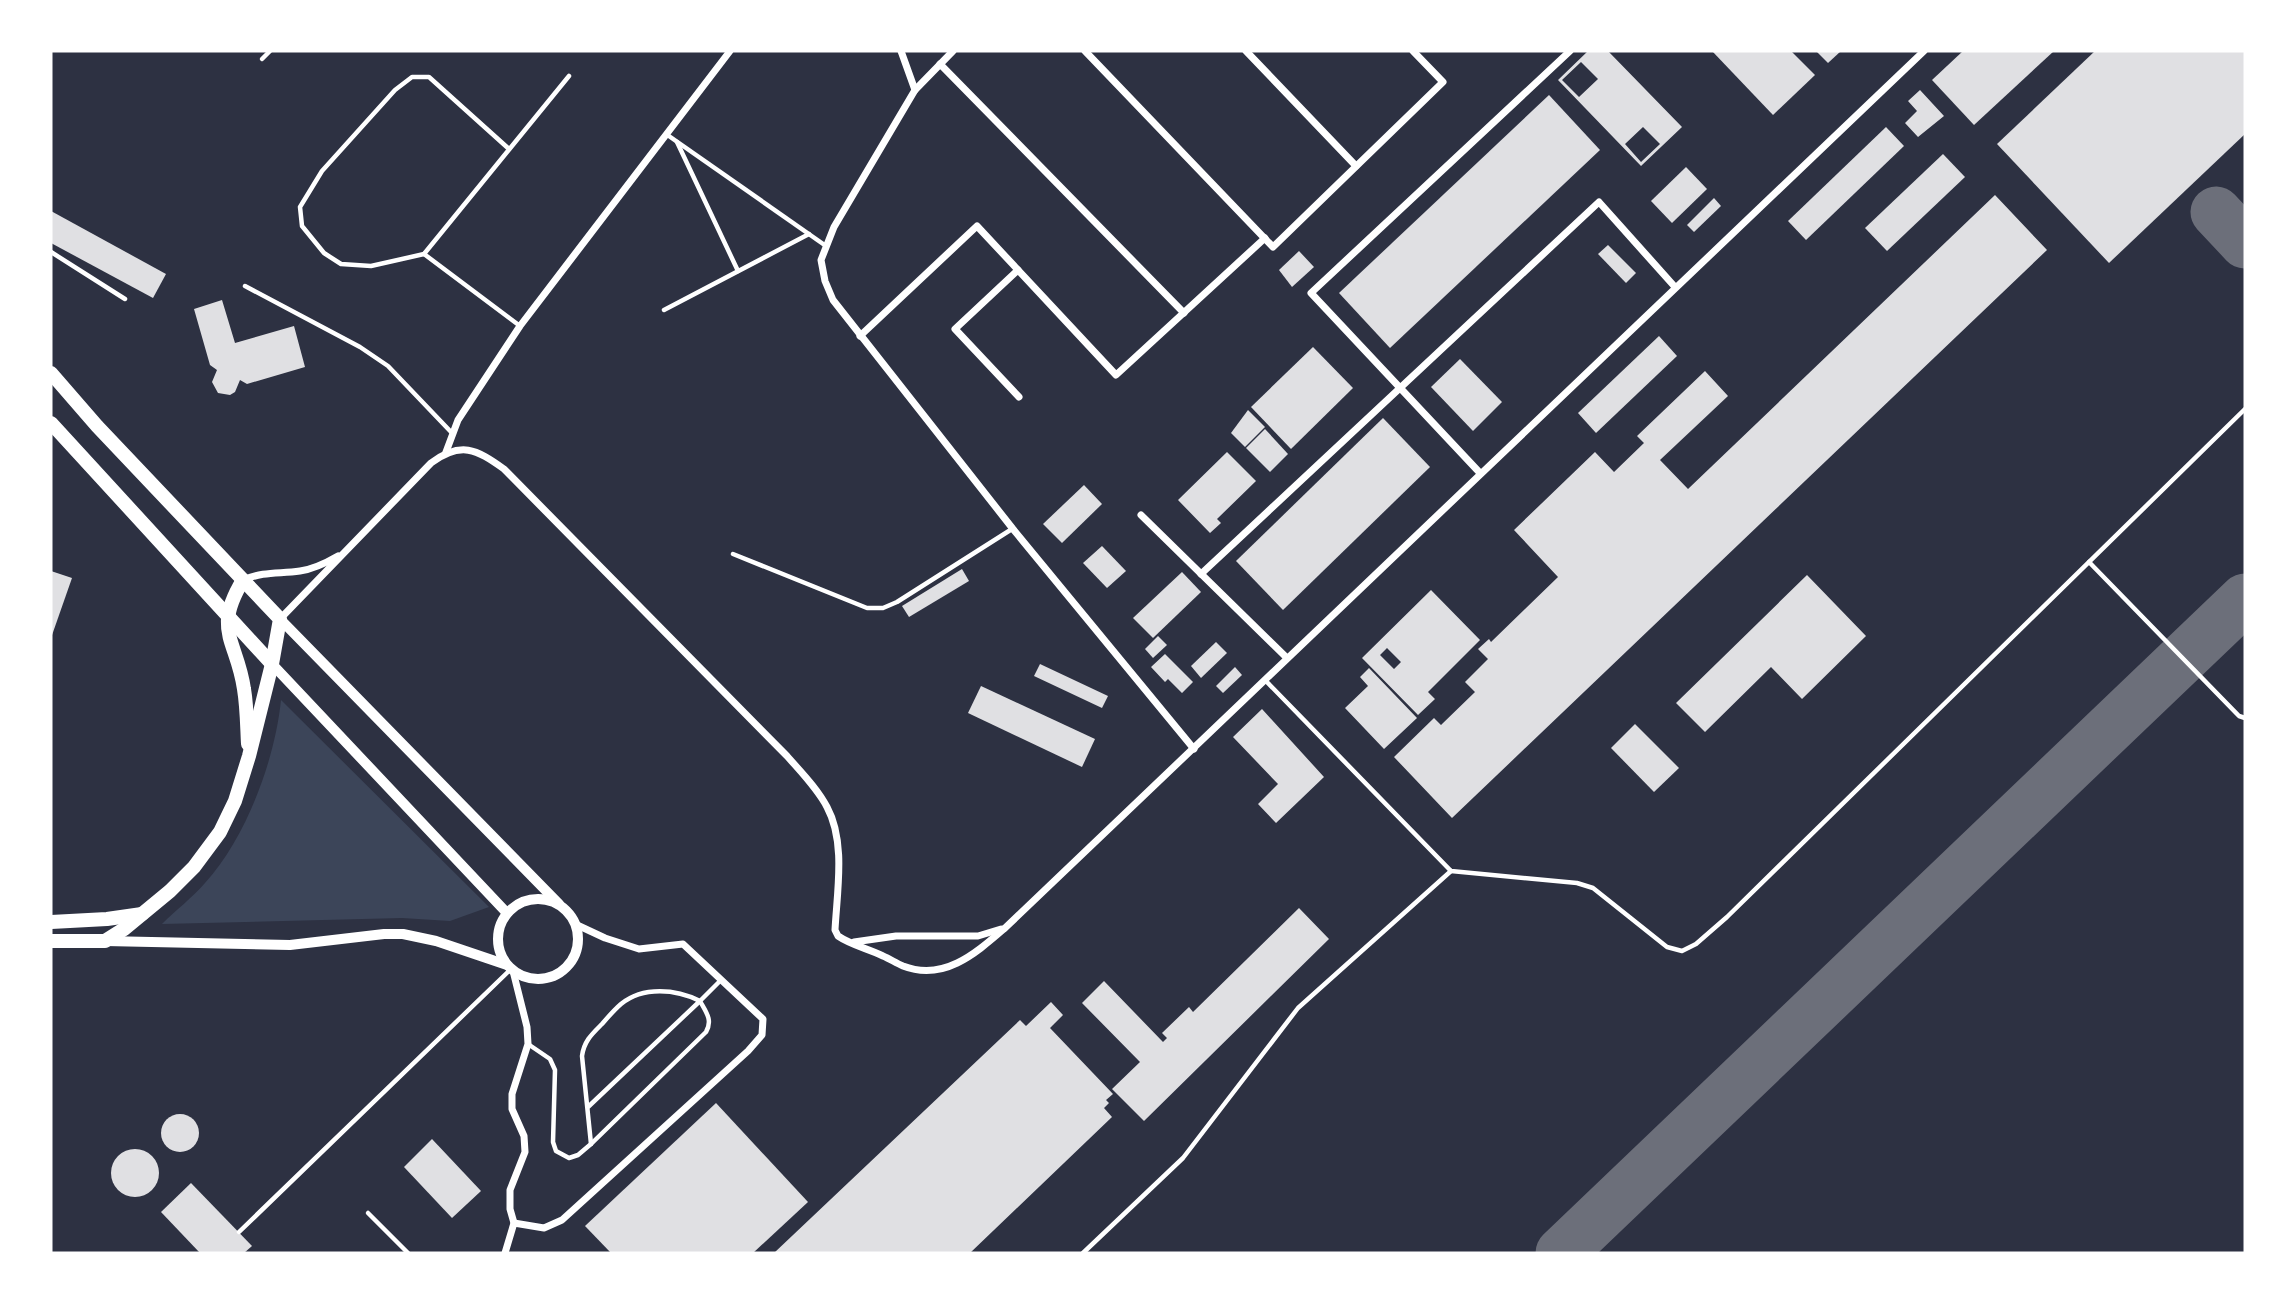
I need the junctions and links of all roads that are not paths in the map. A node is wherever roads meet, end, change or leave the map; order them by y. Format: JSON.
{"nodes":[{"id":1,"x":270,"y":51,"type":"edge"},
{"id":2,"x":730,"y":51,"type":"edge"},
{"id":3,"x":901,"y":51,"type":"edge"},
{"id":4,"x":953,"y":51,"type":"edge"},
{"id":5,"x":1245,"y":51,"type":"edge"},
{"id":6,"x":1413,"y":51,"type":"edge"},
{"id":7,"x":1570,"y":51,"type":"edge"},
{"id":8,"x":1924,"y":51,"type":"edge"},
{"id":9,"x":1090,"y":53,"type":"edge"},
{"id":10,"x":262,"y":59,"type":"dead end"},
{"id":11,"x":940,"y":65,"type":"junction"},
{"id":12,"x":569,"y":76,"type":"dead end"},
{"id":13,"x":915,"y":90,"type":"junction"},
{"id":14,"x":666,"y":134,"type":"junction"},
{"id":15,"x":676,"y":141,"type":"junction"},
{"id":16,"x":509,"y":149,"type":"junction"},
{"id":17,"x":1356,"y":166,"type":"junction"},
{"id":18,"x":809,"y":234,"type":"junction"},
{"id":19,"x":1265,"y":238,"type":"junction"},
{"id":20,"x":826,"y":246,"type":"junction"},
{"id":21,"x":51,"y":252,"type":"edge"},
{"id":22,"x":424,"y":254,"type":"junction"},
{"id":23,"x":1018,"y":270,"type":"junction"},
{"id":24,"x":738,"y":271,"type":"junction"},
{"id":25,"x":245,"y":286,"type":"dead end"},
{"id":26,"x":1675,"y":287,"type":"junction"},
{"id":27,"x":125,"y":299,"type":"dead end"},
{"id":28,"x":664,"y":310,"type":"dead end"},
{"id":29,"x":1184,"y":313,"type":"junction"},
{"id":30,"x":520,"y":326,"type":"junction"},
{"id":31,"x":860,"y":336,"type":"junction"},
{"id":32,"x":51,"y":373,"type":"edge"},
{"id":33,"x":1400,"y":388,"type":"junction"},
{"id":34,"x":1019,"y":397,"type":"dead end"},
{"id":35,"x":2245,"y":409,"type":"edge"},
{"id":36,"x":51,"y":423,"type":"edge"},
{"id":37,"x":453,"y":434,"type":"junction"},
{"id":38,"x":446,"y":452,"type":"junction"},
{"id":39,"x":1480,"y":473,"type":"junction"},
{"id":40,"x":1141,"y":515,"type":"dead end"},
{"id":41,"x":1013,"y":529,"type":"junction"},
{"id":42,"x":345,"y":552,"type":"junction"},
{"id":43,"x":733,"y":554,"type":"dead end"},
{"id":44,"x":2089,"y":562,"type":"junction"},
{"id":45,"x":1201,"y":574,"type":"junction"},
{"id":46,"x":243,"y":580,"type":"junction"},
{"id":47,"x":227,"y":616,"type":"junction"},
{"id":48,"x":280,"y":619,"type":"junction"},
{"id":49,"x":1287,"y":658,"type":"junction"},
{"id":50,"x":272,"y":664,"type":"junction"},
{"id":51,"x":1265,"y":680,"type":"junction"},
{"id":52,"x":2245,"y":718,"type":"edge"},
{"id":53,"x":1194,"y":748,"type":"junction"},
{"id":54,"x":249,"y":756,"type":"junction"},
{"id":55,"x":1451,"y":871,"type":"junction"},
{"id":56,"x":559,"y":904,"type":"junction"},
{"id":57,"x":507,"y":913,"type":"junction"},
{"id":58,"x":143,"y":914,"type":"junction"},
{"id":59,"x":51,"y":922,"type":"edge"},
{"id":60,"x":576,"y":924,"type":"junction"},
{"id":61,"x":1005,"y":928,"type":"junction"},
{"id":62,"x":51,"y":941,"type":"edge"},
{"id":63,"x":105,"y":941,"type":"junction"},
{"id":64,"x":851,"y":942,"type":"junction"},
{"id":65,"x":510,"y":968,"type":"junction"},
{"id":66,"x":722,"y":979,"type":"junction"},
{"id":67,"x":700,"y":1001,"type":"junction"},
{"id":68,"x":528,"y":1044,"type":"junction"},
{"id":69,"x":587,"y":1107,"type":"junction"},
{"id":70,"x":591,"y":1143,"type":"junction"},
{"id":71,"x":368,"y":1213,"type":"dead end"},
{"id":72,"x":514,"y":1223,"type":"junction"},
{"id":73,"x":239,"y":1233,"type":"dead end"},
{"id":74,"x":408,"y":1253,"type":"edge"},
{"id":75,"x":505,"y":1253,"type":"edge"},
{"id":76,"x":1083,"y":1253,"type":"edge"}],
"edges":[{"from":1,"to":10,"type":"lane"},
{"from":2,"to":14,"type":"street"},
{"from":3,"to":13,"type":"street"},
{"from":4,"to":11,"type":"street"},
{"from":5,"to":17,"type":"street"},
{"from":6,"to":17,"type":"street"},
{"from":7,"to":33,"type":"street"},
{"from":8,"to":26,"type":"street"},
{"from":9,"to":19,"type":"street"},
{"from":11,"to":13,"type":"street"},
{"from":11,"to":29,"type":"street"},
{"from":12,"to":16,"type":"lane"},
{"from":13,"to":20,"type":"street"},
{"from":14,"to":15,"type":"lane"},
{"from":14,"to":30,"type":"street"},
{"from":15,"to":18,"type":"lane"},
{"from":15,"to":24,"type":"lane"},
{"from":16,"to":22,"type":"lane"},
{"from":16,"to":22,"type":"lane"},
{"from":17,"to":19,"type":"street"},
{"from":18,"to":20,"type":"lane"},
{"from":18,"to":24,"type":"lane"},
{"from":19,"to":29,"type":"street"},
{"from":20,"to":31,"type":"street"},
{"from":21,"to":27,"type":"lane"},
{"from":22,"to":30,"type":"lane"},
{"from":23,"to":29,"type":"street"},
{"from":23,"to":31,"type":"street"},
{"from":23,"to":34,"type":"street"},
{"from":24,"to":28,"type":"lane"},
{"from":25,"to":37,"type":"lane"},
{"from":26,"to":33,"type":"street"},
{"from":26,"to":39,"type":"street"},
{"from":30,"to":37,"type":"street"},
{"from":31,"to":41,"type":"street"},
{"from":32,"to":46,"type":"highway"},
{"from":33,"to":39,"type":"street"},
{"from":33,"to":45,"type":"street"},
{"from":35,"to":44,"type":"lane"},
{"from":36,"to":47,"type":"highway"},
{"from":37,"to":38,"type":"street"},
{"from":38,"to":42,"type":"street"},
{"from":38,"to":64,"type":"street"},
{"from":39,"to":49,"type":"street"},
{"from":40,"to":45,"type":"street"},
{"from":41,"to":43,"type":"lane"},
{"from":41,"to":53,"type":"street"},
{"from":42,"to":46,"type":"street"},
{"from":42,"to":48,"type":"street"},
{"from":44,"to":52,"type":"lane"},
{"from":44,"to":55,"type":"lane"},
{"from":45,"to":49,"type":"street"},
{"from":46,"to":47,"type":"highway"},
{"from":46,"to":48,"type":"highway"},
{"from":47,"to":50,"type":"highway"},
{"from":47,"to":54,"type":"highway"},
{"from":48,"to":50,"type":"highway"},
{"from":48,"to":56,"type":"street"},
{"from":49,"to":51,"type":"street"},
{"from":50,"to":54,"type":"highway"},
{"from":50,"to":57,"type":"street"},
{"from":51,"to":53,"type":"street"},
{"from":51,"to":55,"type":"lane"},
{"from":53,"to":61,"type":"street"},
{"from":54,"to":58,"type":"highway"},
{"from":55,"to":76,"type":"lane"},
{"from":56,"to":57,"type":"street"},
{"from":56,"to":60,"type":"street"},
{"from":57,"to":65,"type":"street"},
{"from":58,"to":59,"type":"highway"},
{"from":58,"to":63,"type":"highway"},
{"from":60,"to":65,"type":"street"},
{"from":60,"to":66,"type":"street"},
{"from":61,"to":64,"type":"street"},
{"from":61,"to":64,"type":"street"},
{"from":62,"to":63,"type":"highway"},
{"from":63,"to":65,"type":"street"},
{"from":65,"to":68,"type":"street"},
{"from":65,"to":73,"type":"lane"},
{"from":66,"to":67,"type":"lane"},
{"from":66,"to":72,"type":"street"},
{"from":67,"to":69,"type":"lane"},
{"from":67,"to":69,"type":"lane"},
{"from":67,"to":70,"type":"lane"},
{"from":68,"to":70,"type":"lane"},
{"from":68,"to":72,"type":"street"},
{"from":69,"to":70,"type":"lane"},
{"from":71,"to":74,"type":"lane"},
{"from":72,"to":75,"type":"street"}]}
